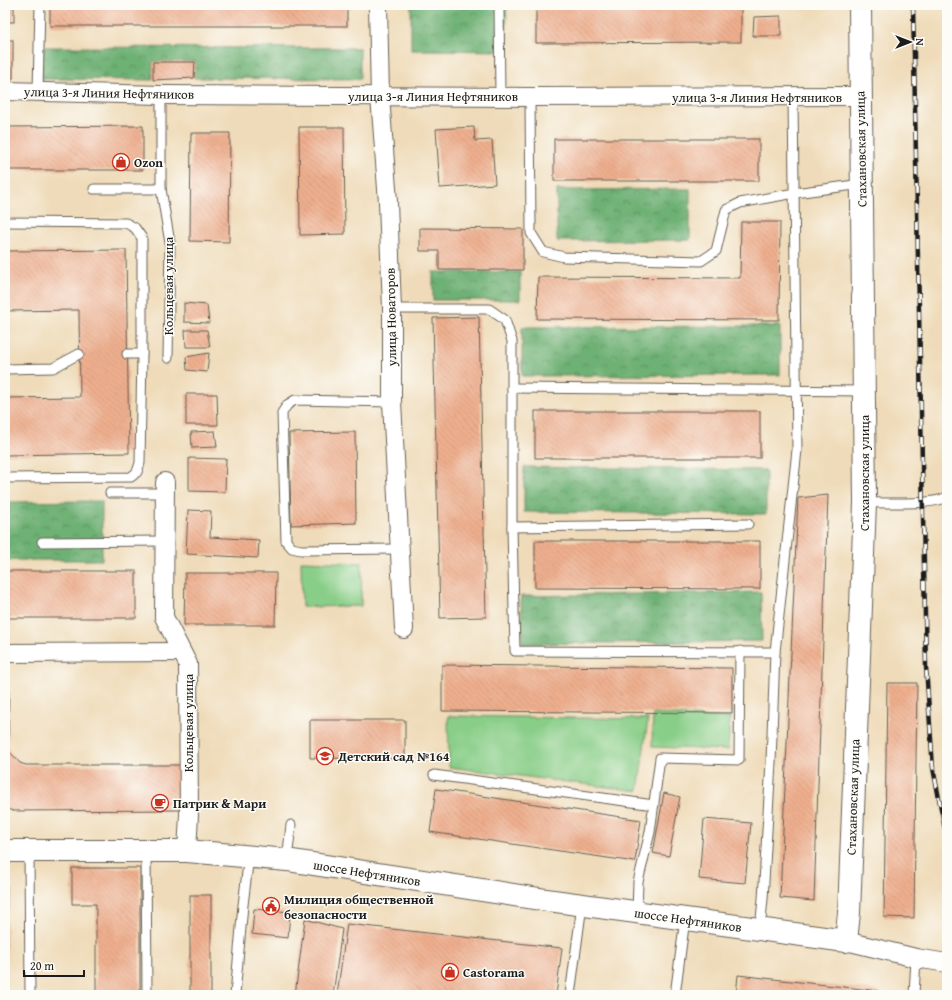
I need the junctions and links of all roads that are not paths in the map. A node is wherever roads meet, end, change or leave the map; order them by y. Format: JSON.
{"nodes":[{"id":1,"x":40,"y":5,"type":"edge"},
{"id":2,"x":378,"y":5,"type":"edge"},
{"id":3,"x":499,"y":5,"type":"edge"},
{"id":4,"x":860,"y":5,"type":"edge"},
{"id":5,"x":5,"y":91,"type":"edge"},
{"id":6,"x":38,"y":91,"type":"junction"},
{"id":7,"x":161,"y":95,"type":"junction"},
{"id":8,"x":380,"y":96,"type":"junction"},
{"id":9,"x":500,"y":96,"type":"junction"},
{"id":10,"x":860,"y":96,"type":"junction"},
{"id":11,"x":530,"y":97,"type":"junction"},
{"id":12,"x":793,"y":97,"type":"junction"},
{"id":13,"x":862,"y":184,"type":"junction"},
{"id":14,"x":94,"y":189,"type":"dead end"},
{"id":15,"x":161,"y":189,"type":"junction"},
{"id":16,"x":795,"y":193,"type":"junction"},
{"id":17,"x":5,"y":222,"type":"edge"},
{"id":18,"x":392,"y":309,"type":"junction"},
{"id":19,"x":79,"y":354,"type":"dead end"},
{"id":20,"x":127,"y":354,"type":"dead end"},
{"id":21,"x":142,"y":354,"type":"junction"},
{"id":22,"x":168,"y":358,"type":"dead end"},
{"id":23,"x":5,"y":368,"type":"edge"},
{"id":24,"x":512,"y":388,"type":"junction"},
{"id":25,"x":796,"y":391,"type":"junction"},
{"id":26,"x":864,"y":391,"type":"junction"},
{"id":27,"x":392,"y":402,"type":"junction"},
{"id":28,"x":5,"y":478,"type":"edge"},
{"id":29,"x":164,"y":487,"type":"joint"},
{"id":30,"x":110,"y":493,"type":"dead end"},
{"id":31,"x":947,"y":497,"type":"edge"},
{"id":32,"x":865,"y":502,"type":"junction"},
{"id":33,"x":748,"y":524,"type":"dead end"},
{"id":34,"x":512,"y":527,"type":"junction"},
{"id":35,"x":164,"y":541,"type":"junction"},
{"id":36,"x":42,"y":542,"type":"dead end"},
{"id":37,"x":400,"y":549,"type":"junction"},
{"id":38,"x":404,"y":629,"type":"dead end"},
{"id":39,"x":740,"y":651,"type":"junction"},
{"id":40,"x":181,"y":652,"type":"junction"},
{"id":41,"x":774,"y":652,"type":"junction"},
{"id":42,"x":5,"y":653,"type":"edge"},
{"id":43,"x":434,"y":775,"type":"dead end"},
{"id":44,"x":654,"y":805,"type":"junction"},
{"id":45,"x":291,"y":825,"type":"dead end"},
{"id":46,"x":5,"y":851,"type":"edge"},
{"id":47,"x":30,"y":851,"type":"junction"},
{"id":48,"x":146,"y":851,"type":"junction"},
{"id":49,"x":187,"y":851,"type":"junction"},
{"id":50,"x":249,"y":856,"type":"junction"},
{"id":51,"x":287,"y":860,"type":"junction"},
{"id":52,"x":582,"y":905,"type":"junction"},
{"id":53,"x":637,"y":913,"type":"junction"},
{"id":54,"x":685,"y":919,"type":"junction"},
{"id":55,"x":760,"y":930,"type":"junction"},
{"id":56,"x":846,"y":941,"type":"junction"},
{"id":57,"x":916,"y":958,"type":"junction"},
{"id":58,"x":947,"y":963,"type":"edge"},
{"id":59,"x":30,"y":995,"type":"edge"},
{"id":60,"x":147,"y":995,"type":"edge"},
{"id":61,"x":236,"y":995,"type":"edge"},
{"id":62,"x":570,"y":995,"type":"edge"},
{"id":63,"x":675,"y":995,"type":"edge"},
{"id":64,"x":914,"y":995,"type":"edge"}],
"edges":[{"from":1,"to":6,"type":"lane"},
{"from":2,"to":8,"type":"street","name":"улица Новаторов"},
{"from":3,"to":9,"type":"lane"},
{"from":4,"to":10,"type":"street","name":"Стахановская улица"},
{"from":5,"to":6,"type":"street","name":"улица 3-я Линия Нефтяников"},
{"from":6,"to":7,"type":"street","name":"улица 3-я Линия Нефтяников"},
{"from":7,"to":8,"type":"street","name":"улица 3-я Линия Нефтяников"},
{"from":7,"to":15,"type":"lane","name":"Кольцевая улица"},
{"from":8,"to":9,"type":"street","name":"улица 3-я Линия Нефтяников"},
{"from":8,"to":18,"type":"street","name":"улица Новаторов"},
{"from":9,"to":11,"type":"street","name":"улица 3-я Линия Нефтяников"},
{"from":10,"to":12,"type":"street","name":"улица 3-я Линия Нефтяников"},
{"from":10,"to":13,"type":"street","name":"Стахановская улица"},
{"from":11,"to":12,"type":"street","name":"улица 3-я Линия Нефтяников"},
{"from":11,"to":16,"type":"lane"},
{"from":12,"to":16,"type":"lane"},
{"from":13,"to":16,"type":"lane"},
{"from":13,"to":26,"type":"street","name":"Стахановская улица"},
{"from":14,"to":15,"type":"lane"},
{"from":15,"to":22,"type":"lane","name":"Кольцевая улица"},
{"from":16,"to":25,"type":"lane"},
{"from":17,"to":21,"type":"lane"},
{"from":18,"to":24,"type":"lane"},
{"from":18,"to":27,"type":"street","name":"улица Новаторов"},
{"from":19,"to":23,"type":"lane"},
{"from":20,"to":21,"type":"lane"},
{"from":21,"to":28,"type":"lane"},
{"from":24,"to":25,"type":"lane"},
{"from":24,"to":34,"type":"lane"},
{"from":25,"to":26,"type":"lane"},
{"from":25,"to":41,"type":"lane"},
{"from":26,"to":32,"type":"street","name":"Стахановская улица"},
{"from":27,"to":37,"type":"street","name":"улица Новаторов"},
{"from":27,"to":37,"type":"lane"},
{"from":29,"to":30,"type":"lane"},
{"from":29,"to":35,"type":"street","name":"Кольцевая улица"},
{"from":31,"to":32,"type":"lane"},
{"from":32,"to":56,"type":"street","name":"Стахановская улица"},
{"from":33,"to":34,"type":"lane"},
{"from":34,"to":39,"type":"lane"},
{"from":35,"to":36,"type":"lane"},
{"from":35,"to":40,"type":"street","name":"Кольцевая улица"},
{"from":37,"to":38,"type":"street","name":"улица Новаторов"},
{"from":39,"to":41,"type":"lane"},
{"from":39,"to":44,"type":"lane"},
{"from":40,"to":42,"type":"street"},
{"from":40,"to":49,"type":"street","name":"Кольцевая улица"},
{"from":41,"to":55,"type":"lane"},
{"from":43,"to":44,"type":"lane"},
{"from":44,"to":53,"type":"lane"},
{"from":45,"to":51,"type":"lane"},
{"from":46,"to":47,"type":"street","name":"шоссе Нефтяников"},
{"from":47,"to":48,"type":"street","name":"шоссе Нефтяников"},
{"from":47,"to":59,"type":"lane"},
{"from":48,"to":49,"type":"street","name":"шоссе Нефтяников"},
{"from":48,"to":60,"type":"lane"},
{"from":49,"to":50,"type":"street","name":"шоссе Нефтяников"},
{"from":50,"to":51,"type":"street","name":"шоссе Нефтяников"},
{"from":50,"to":61,"type":"lane"},
{"from":51,"to":52,"type":"street","name":"шоссе Нефтяников"},
{"from":52,"to":53,"type":"street","name":"шоссе Нефтяников"},
{"from":52,"to":62,"type":"lane"},
{"from":53,"to":54,"type":"street","name":"шоссе Нефтяников"},
{"from":54,"to":55,"type":"street","name":"шоссе Нефтяников"},
{"from":54,"to":63,"type":"lane"},
{"from":55,"to":56,"type":"street","name":"шоссе Нефтяников"},
{"from":56,"to":57,"type":"street"},
{"from":57,"to":58,"type":"street"},
{"from":57,"to":64,"type":"lane"}]}
